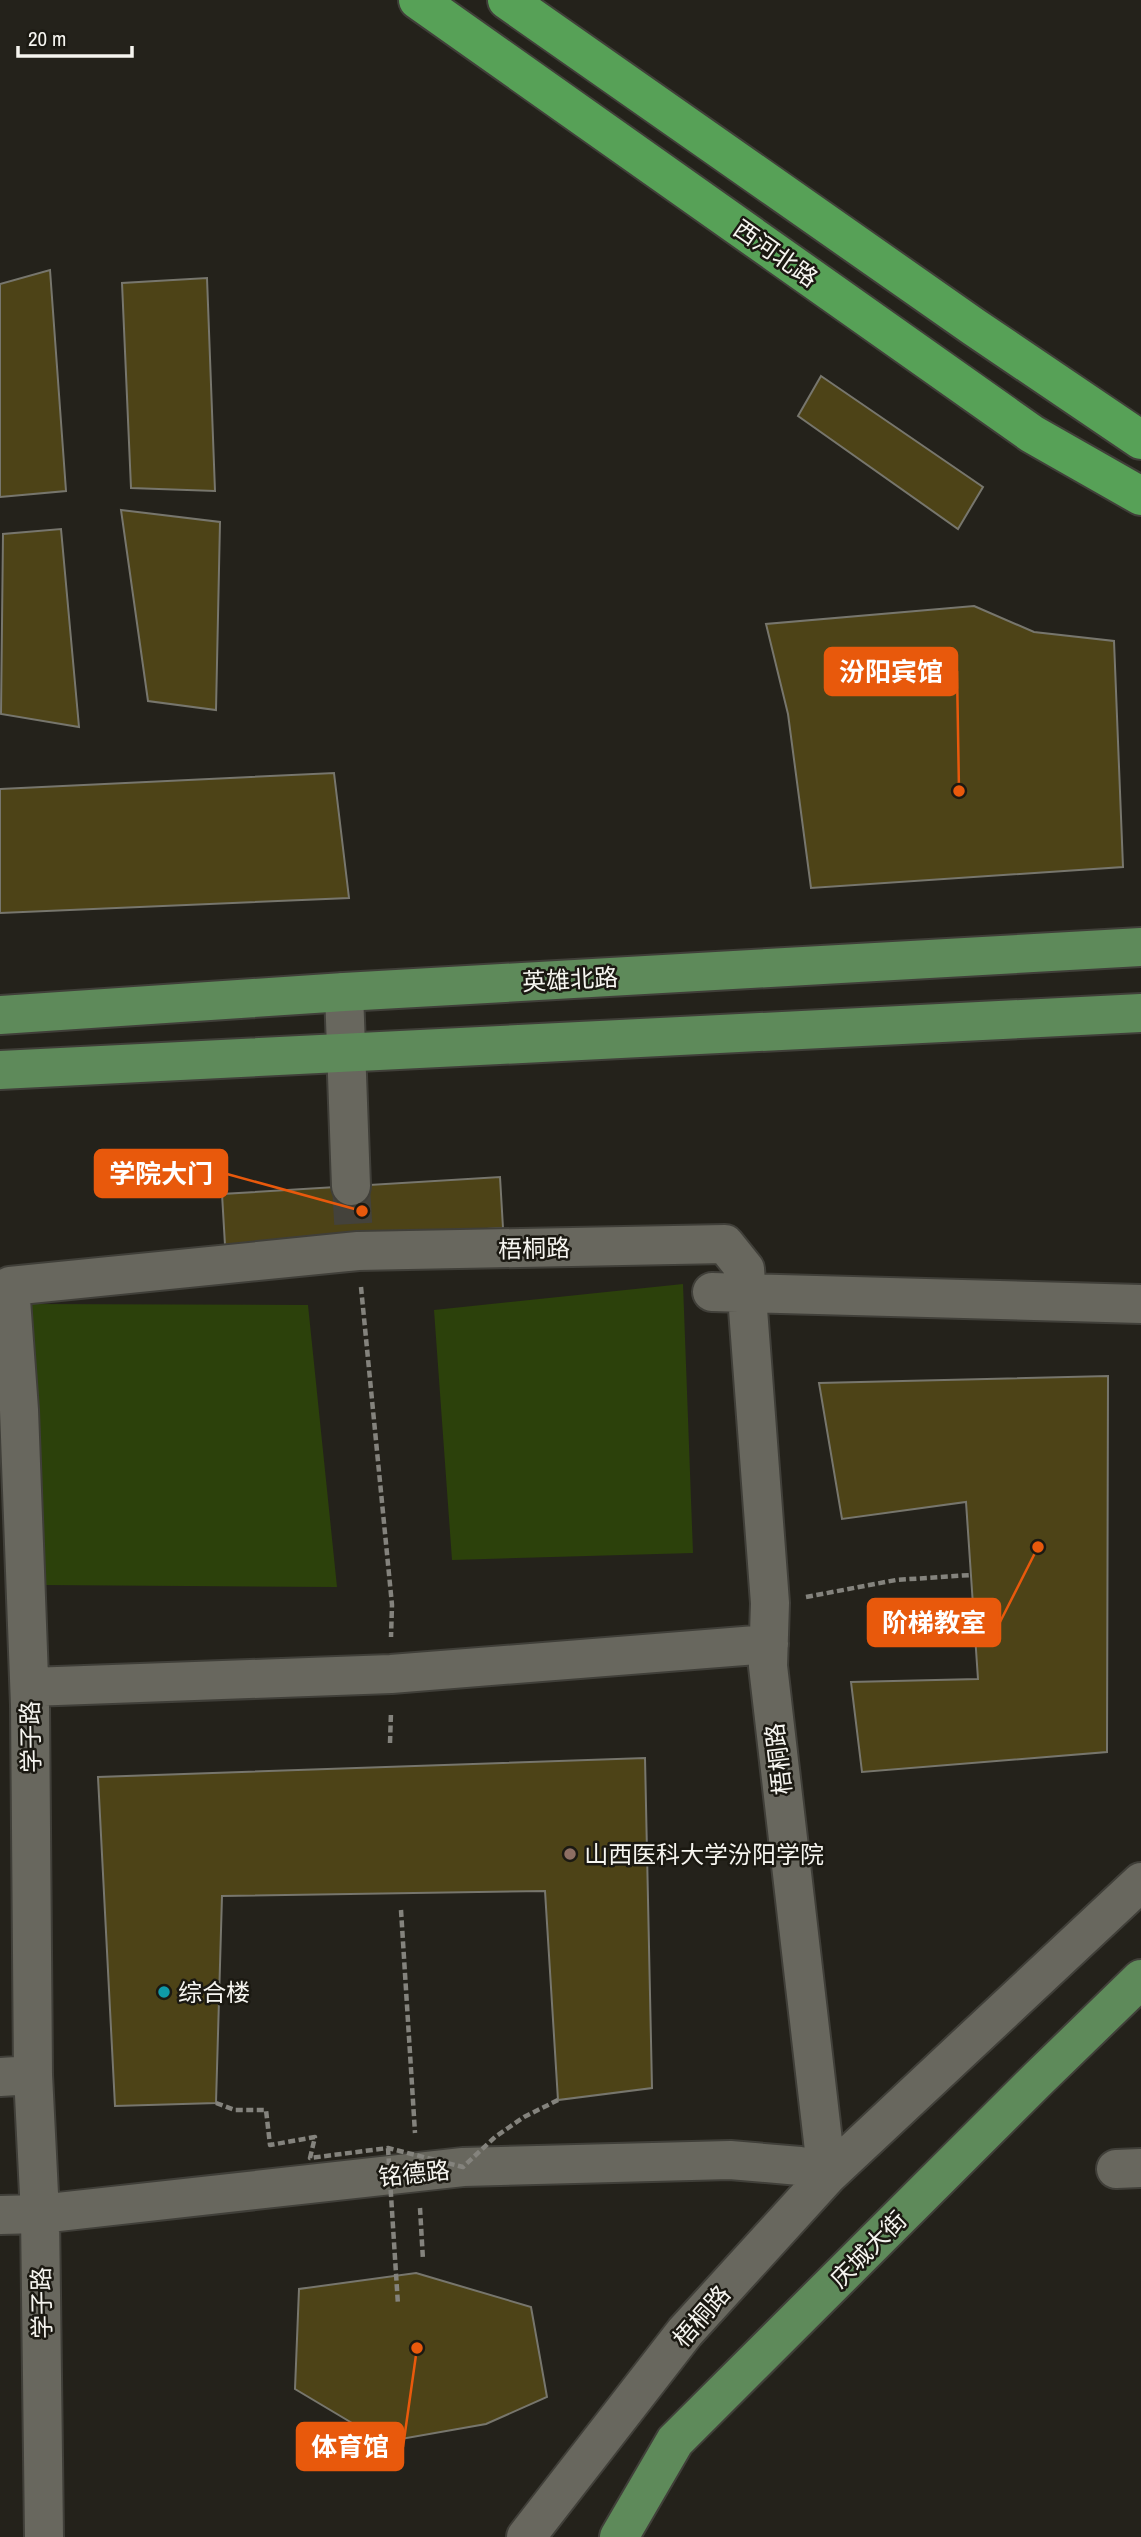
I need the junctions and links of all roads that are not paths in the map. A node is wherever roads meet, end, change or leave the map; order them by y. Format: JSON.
{"nodes":[{"id":1,"x":418,"y":0,"type":"edge"},
{"id":2,"x":507,"y":0,"type":"edge"},
{"id":3,"x":1141,"y":440,"type":"edge"},
{"id":4,"x":1141,"y":496,"type":"edge"},
{"id":5,"x":1141,"y":947,"type":"edge"},
{"id":6,"x":344,"y":992,"type":"junction"},
{"id":7,"x":1141,"y":1013,"type":"edge"},
{"id":8,"x":0,"y":1015,"type":"edge"},
{"id":9,"x":346,"y":1051,"type":"junction"},
{"id":10,"x":0,"y":1070,"type":"edge"},
{"id":11,"x":351,"y":1185,"type":"tunnel mouth"},
{"id":12,"x":358,"y":1251,"type":"joint"},
{"id":13,"x":729,"y":1292,"type":"junction"},
{"id":14,"x":1141,"y":1304,"type":"edge"},
{"id":15,"x":12,"y":1540,"type":"edge"},
{"id":16,"x":769,"y":1644,"type":"junction"},
{"id":17,"x":30,"y":1687,"type":"junction"},
{"id":18,"x":1141,"y":1882,"type":"edge"},
{"id":19,"x":1141,"y":1979,"type":"edge"},
{"id":20,"x":16,"y":2076,"type":"edge"},
{"id":21,"x":827,"y":2176,"type":"junction"},
{"id":22,"x":40,"y":2214,"type":"junction"},
{"id":23,"x":0,"y":2215,"type":"edge"},
{"id":24,"x":44,"y":2537,"type":"edge"},
{"id":25,"x":526,"y":2537,"type":"edge"},
{"id":26,"x":619,"y":2537,"type":"edge"}],
"edges":[{"from":1,"to":4,"type":"highway","name":"西河北路"},
{"from":2,"to":3,"type":"highway"},
{"from":5,"to":6,"type":"main road","name":"英雄北路"},
{"from":6,"to":8,"type":"main road","name":"英雄北路"},
{"from":6,"to":9,"type":"lane"},
{"from":7,"to":9,"type":"main road"},
{"from":9,"to":10,"type":"main road"},
{"from":9,"to":11,"type":"lane"},
{"from":12,"to":13,"type":"lane","name":"梧桐路"},
{"from":12,"to":15,"type":"lane","name":"学子路"},
{"from":13,"to":14,"type":"lane"},
{"from":13,"to":16,"type":"lane","name":"梧桐路"},
{"from":15,"to":17,"type":"lane","name":"学子路"},
{"from":16,"to":17,"type":"lane"},
{"from":16,"to":21,"type":"lane","name":"梧桐路"},
{"from":17,"to":20,"type":"lane","name":"学子路"},
{"from":18,"to":21,"type":"lane"},
{"from":19,"to":26,"type":"main road","name":"庆城大街"},
{"from":20,"to":22,"type":"lane","name":"学子路"},
{"from":21,"to":22,"type":"lane","name":"铭德路"},
{"from":21,"to":25,"type":"lane","name":"梧桐路"},
{"from":22,"to":23,"type":"lane","name":"铭德路"},
{"from":22,"to":24,"type":"lane","name":"学子路"}]}
